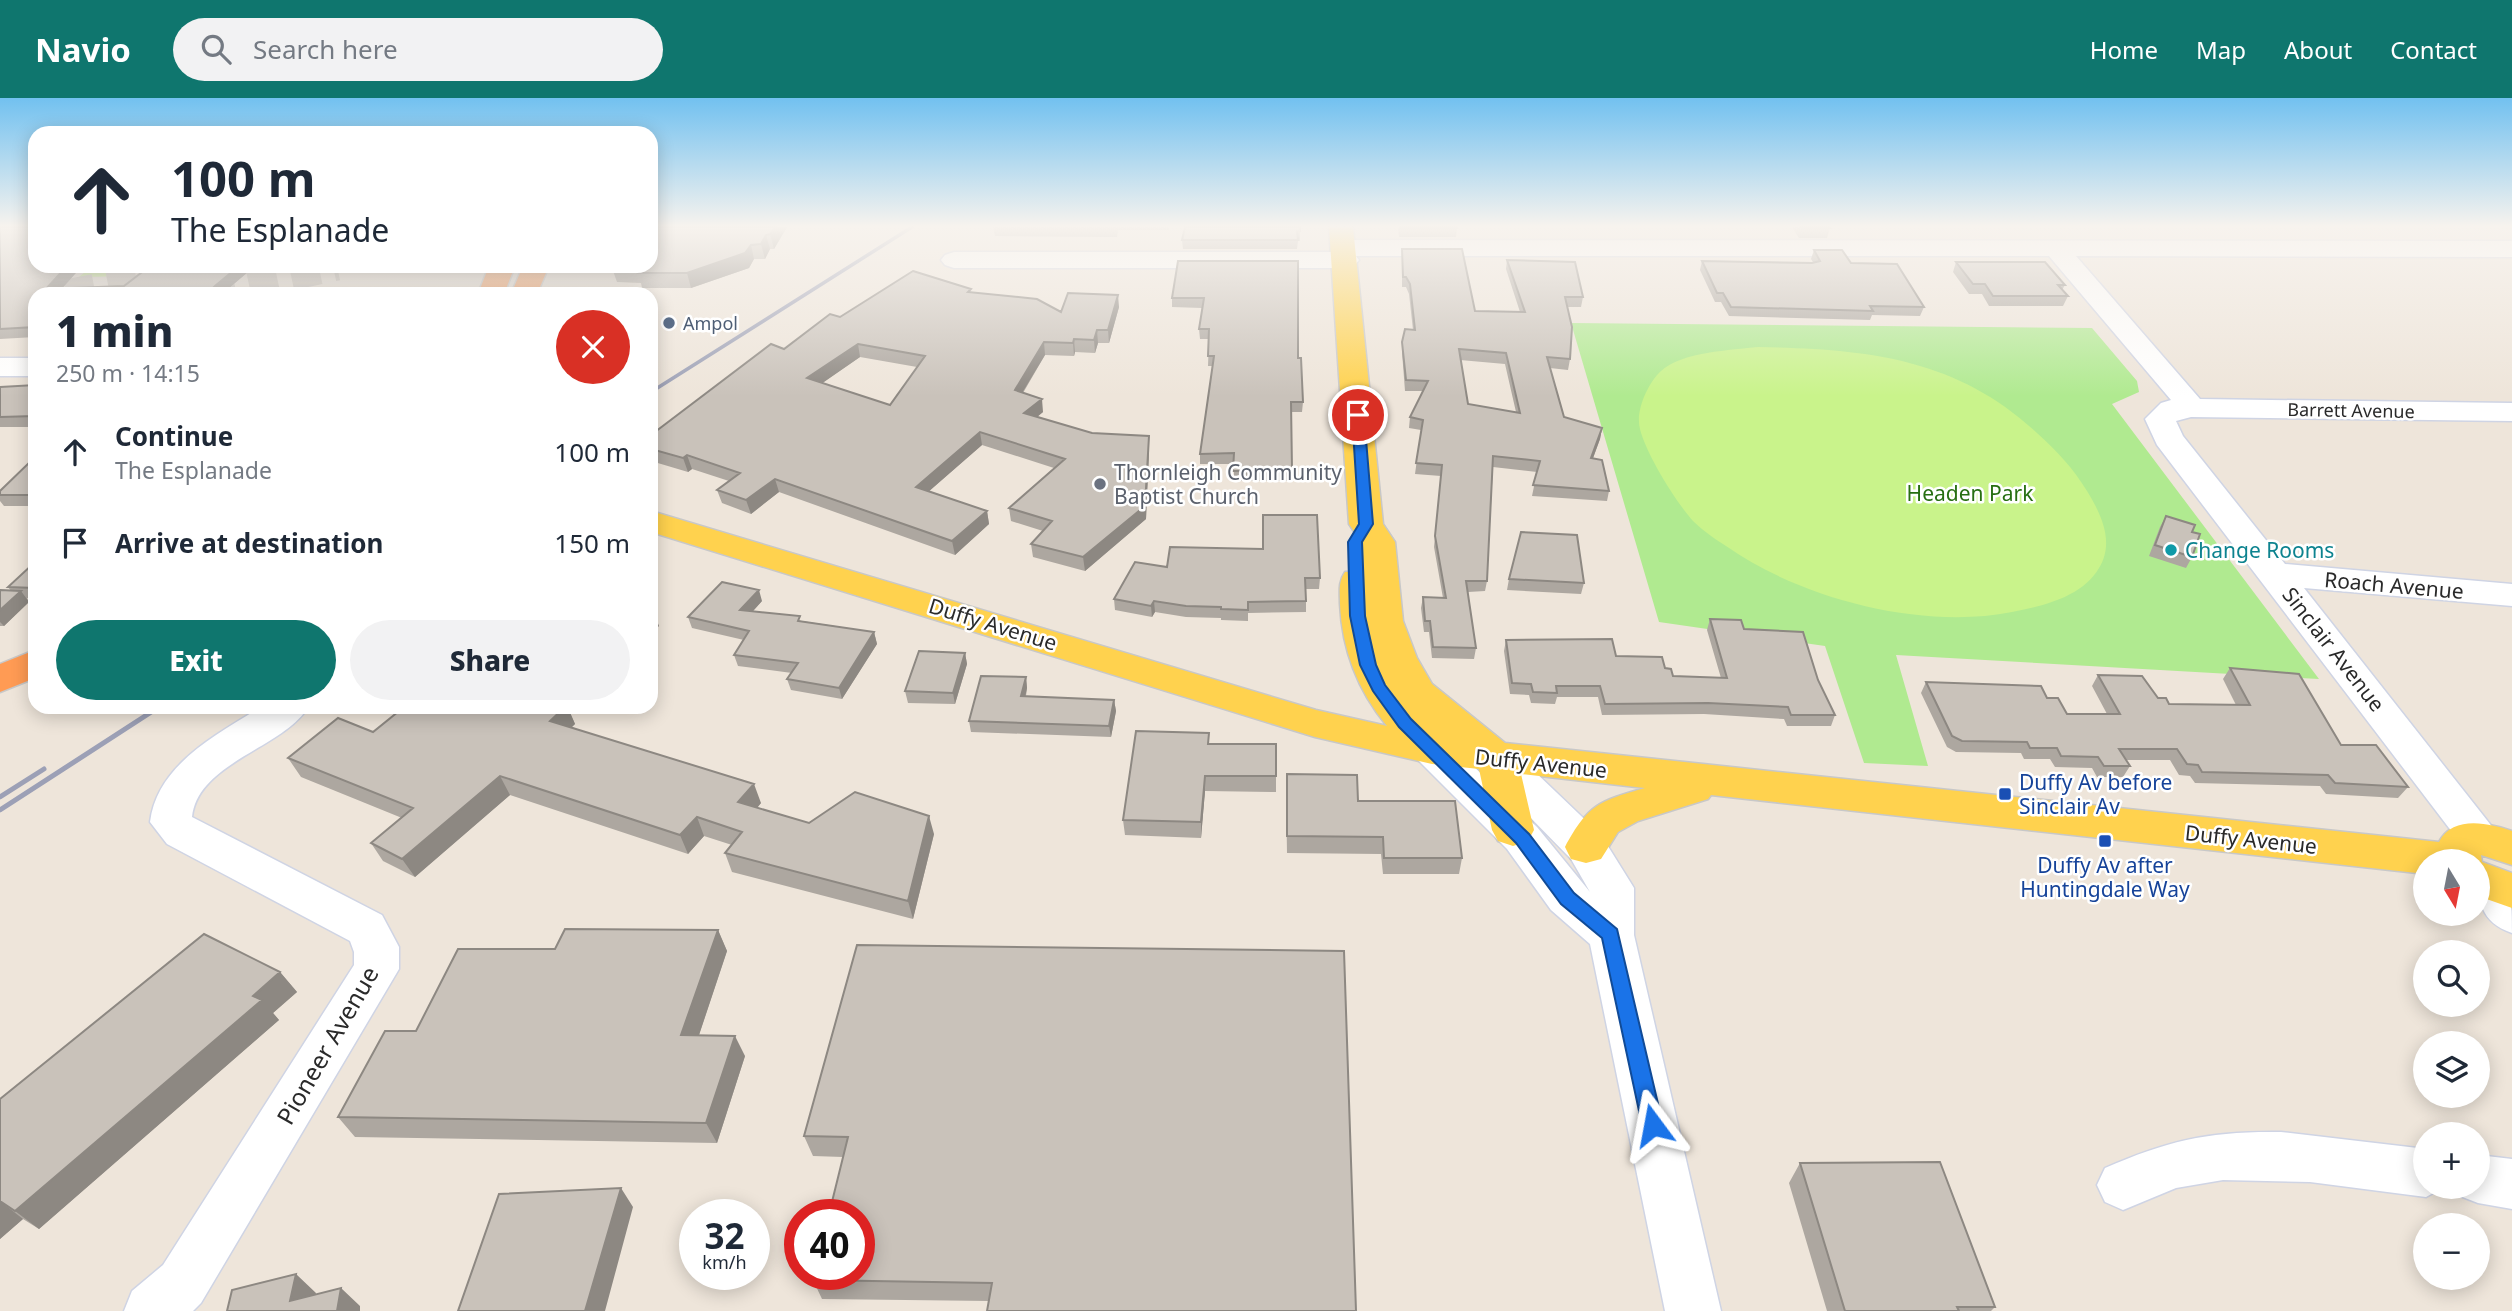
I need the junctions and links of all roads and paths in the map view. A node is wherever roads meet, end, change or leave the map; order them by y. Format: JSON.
{"nodes":[{"id":1,"x":1347,"y":284,"type":"edge"},
{"id":2,"x":2086,"y":284,"type":"edge"},
{"id":3,"x":0,"y":366,"type":"edge"},
{"id":4,"x":28,"y":366,"type":"edge"},
{"id":5,"x":2191,"y":408,"type":"junction"},
{"id":6,"x":2512,"y":412,"type":"edge"},
{"id":7,"x":658,"y":523,"type":"edge"},
{"id":8,"x":1366,"y":524,"type":"junction"},
{"id":9,"x":2275,"y":574,"type":"junction"},
{"id":10,"x":2512,"y":595,"type":"edge"},
{"id":11,"x":28,"y":638,"type":"edge"},
{"id":12,"x":0,"y":651,"type":"edge"},
{"id":13,"x":28,"y":666,"type":"edge"},
{"id":14,"x":0,"y":679,"type":"edge"},
{"id":15,"x":1419,"y":693,"type":"junction"},
{"id":16,"x":279,"y":714,"type":"edge"},
{"id":17,"x":1432,"y":750,"type":"junction"},
{"id":18,"x":1497,"y":759,"type":"junction"},
{"id":19,"x":1713,"y":782,"type":"junction"},
{"id":20,"x":1513,"y":830,"type":"junction"},
{"id":21,"x":1586,"y":847,"type":"junction"},
{"id":22,"x":2472,"y":849,"type":"edge"},
{"id":23,"x":2413,"y":863,"type":"edge"},
{"id":24,"x":1611,"y":935,"type":"junction"},
{"id":25,"x":2413,"y":1170,"type":"edge"},
{"id":26,"x":2490,"y":1181,"type":"edge"},
{"id":27,"x":2512,"y":1184,"type":"edge"},
{"id":28,"x":2123,"y":1185,"type":"dead end"},
{"id":29,"x":152,"y":1311,"type":"edge"},
{"id":30,"x":1693,"y":1311,"type":"edge"}],
"edges":[{"from":1,"to":8,"type":"main road"},
{"from":2,"to":5,"type":"street"},
{"from":3,"to":4,"type":"street"},
{"from":5,"to":6,"type":"street","name":"Barrett Avenue"},
{"from":5,"to":9,"type":"street","name":"Sinclair Avenue"},
{"from":7,"to":17,"type":"main road","name":"Duffy Avenue"},
{"from":8,"to":15,"type":"main road"},
{"from":8,"to":17,"type":"main road"},
{"from":9,"to":10,"type":"street","name":"Roach Avenue"},
{"from":9,"to":22,"type":"street","name":"Sinclair Avenue"},
{"from":11,"to":12,"type":"highway"},
{"from":13,"to":14,"type":"highway"},
{"from":15,"to":17,"type":"main road"},
{"from":15,"to":18,"type":"main road"},
{"from":16,"to":29,"type":"street","name":"Pioneer Avenue"},
{"from":17,"to":18,"type":"main road","name":"Duffy Avenue"},
{"from":17,"to":20,"type":"street"},
{"from":18,"to":19,"type":"main road","name":"Duffy Avenue"},
{"from":18,"to":20,"type":"main road"},
{"from":18,"to":21,"type":"street"},
{"from":19,"to":21,"type":"main road"},
{"from":19,"to":23,"type":"main road","name":"Duffy Avenue"},
{"from":20,"to":24,"type":"street"},
{"from":21,"to":24,"type":"street"},
{"from":24,"to":30,"type":"street"},
{"from":25,"to":28,"type":"street"},
{"from":26,"to":27,"type":"street"}]}
